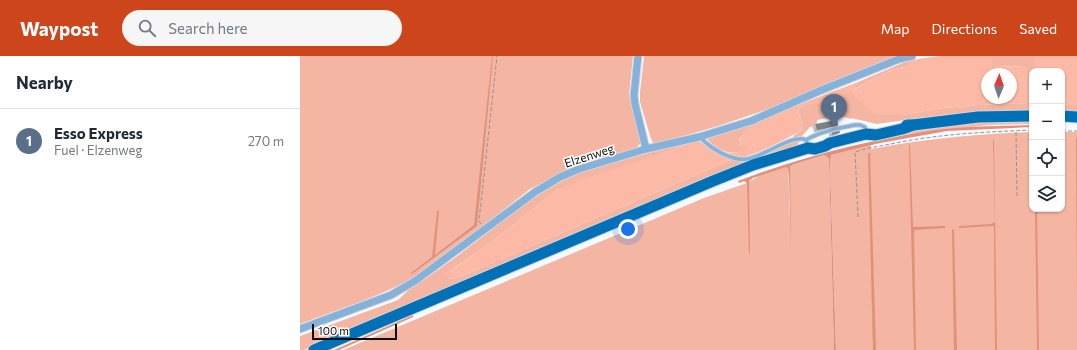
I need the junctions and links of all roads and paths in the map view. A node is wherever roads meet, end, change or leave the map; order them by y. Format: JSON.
{"nodes":[{"id":1,"x":497,"y":56,"type":"edge"},
{"id":2,"x":638,"y":56,"type":"edge"},
{"id":3,"x":912,"y":56,"type":"edge"},
{"id":4,"x":1029,"y":116,"type":"edge"},
{"id":5,"x":1065,"y":116,"type":"edge"},
{"id":6,"x":1077,"y":117,"type":"edge"},
{"id":7,"x":1029,"y":130,"type":"edge"},
{"id":8,"x":1016,"y":131,"type":"junction"},
{"id":9,"x":1065,"y":131,"type":"edge"},
{"id":10,"x":1077,"y":132,"type":"edge"},
{"id":11,"x":866,"y":134,"type":"junction"},
{"id":12,"x":699,"y":137,"type":"junction"},
{"id":13,"x":807,"y":144,"type":"junction"},
{"id":14,"x":646,"y":149,"type":"junction"},
{"id":15,"x":1018,"y":196,"type":"dead end"},
{"id":16,"x":858,"y":216,"type":"dead end"},
{"id":17,"x":484,"y":230,"type":"junction"},
{"id":18,"x":300,"y":329,"type":"edge"},
{"id":19,"x":314,"y":350,"type":"edge"}],
"edges":[{"from":1,"to":17,"type":"path"},
{"from":2,"to":14,"type":"street"},
{"from":3,"to":12,"type":"street","name":"Elzenweg"},
{"from":4,"to":11,"type":"main road"},
{"from":5,"to":6,"type":"main road"},
{"from":7,"to":8,"type":"path"},
{"from":8,"to":15,"type":"path"},
{"from":8,"to":16,"type":"path"},
{"from":9,"to":10,"type":"path"},
{"from":11,"to":13,"type":"main road"},
{"from":11,"to":13,"type":"lane"},
{"from":12,"to":13,"type":"lane"},
{"from":12,"to":14,"type":"street","name":"Elzenweg"},
{"from":13,"to":19,"type":"main road"},
{"from":14,"to":17,"type":"street","name":"Elzenweg"},
{"from":17,"to":18,"type":"street","name":"Elzenweg"}]}
